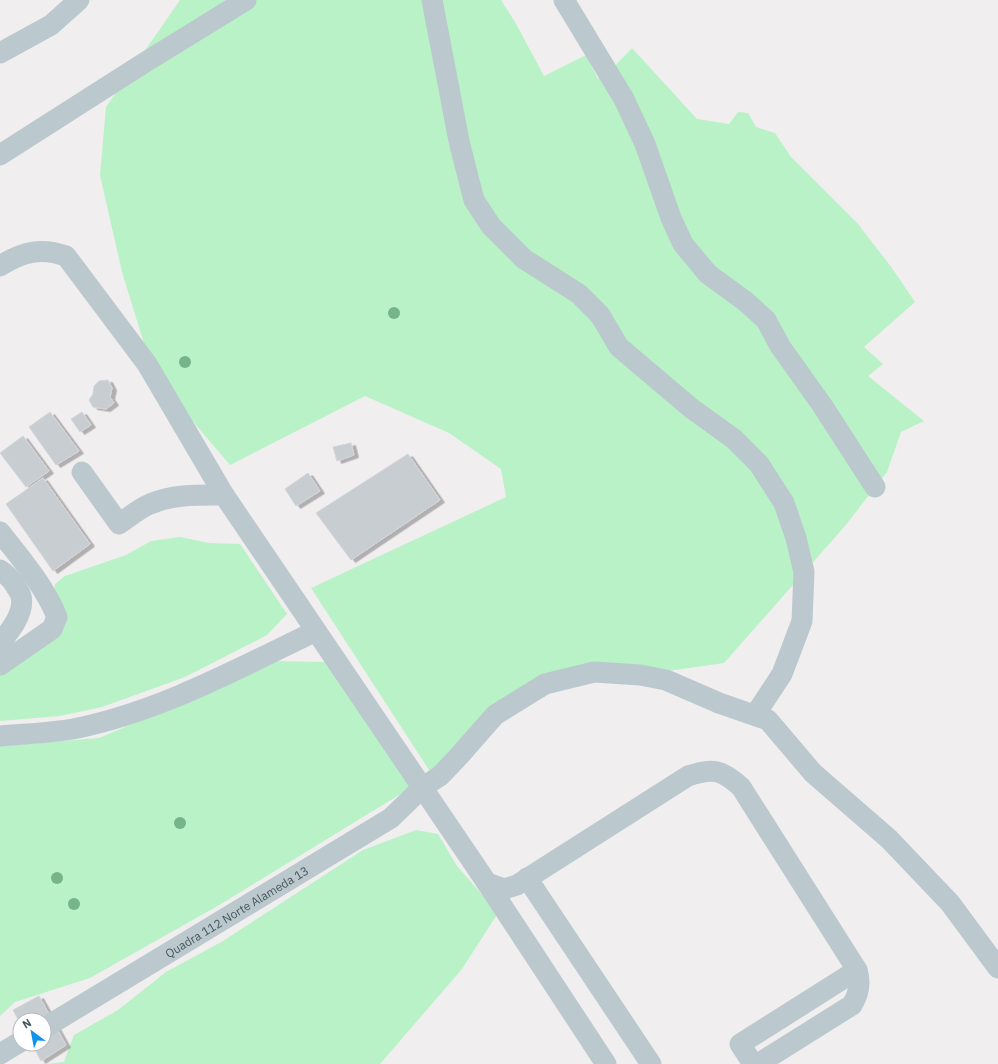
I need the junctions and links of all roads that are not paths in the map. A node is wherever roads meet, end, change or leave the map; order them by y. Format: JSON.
{"nodes":[{"id":1,"x":79,"y":0,"type":"edge"},
{"id":2,"x":246,"y":0,"type":"edge"},
{"id":3,"x":432,"y":0,"type":"edge"},
{"id":4,"x":564,"y":0,"type":"edge"},
{"id":5,"x":0,"y":53,"type":"edge"},
{"id":6,"x":0,"y":155,"type":"edge"},
{"id":7,"x":0,"y":266,"type":"edge"},
{"id":8,"x":82,"y":472,"type":"dead end"},
{"id":9,"x":875,"y":487,"type":"dead end"},
{"id":10,"x":224,"y":495,"type":"junction"},
{"id":11,"x":0,"y":532,"type":"edge"},
{"id":12,"x":0,"y":570,"type":"edge"},
{"id":13,"x":316,"y":631,"type":"junction"},
{"id":14,"x":0,"y":643,"type":"edge"},
{"id":15,"x":0,"y":665,"type":"edge"},
{"id":16,"x":755,"y":715,"type":"junction"},
{"id":17,"x":0,"y":736,"type":"edge"},
{"id":18,"x":423,"y":787,"type":"junction"},
{"id":19,"x":527,"y":878,"type":"junction"},
{"id":20,"x":487,"y":883,"type":"junction"},
{"id":21,"x":998,"y":968,"type":"edge"},
{"id":22,"x":856,"y":970,"type":"junction"},
{"id":23,"x":52,"y":1023,"type":"edge"},
{"id":24,"x":12,"y":1047,"type":"edge"},
{"id":25,"x":0,"y":1054,"type":"edge"},
{"id":26,"x":606,"y":1064,"type":"edge"},
{"id":27,"x":650,"y":1064,"type":"edge"},
{"id":28,"x":753,"y":1064,"type":"edge"},
{"id":29,"x":758,"y":1064,"type":"edge"}],
"edges":[{"from":1,"to":5,"type":"street"},
{"from":2,"to":6,"type":"street"},
{"from":3,"to":16,"type":"street"},
{"from":4,"to":9,"type":"street"},
{"from":7,"to":10,"type":"street"},
{"from":8,"to":10,"type":"street"},
{"from":10,"to":13,"type":"street"},
{"from":11,"to":15,"type":"street"},
{"from":12,"to":14,"type":"street"},
{"from":13,"to":17,"type":"street"},
{"from":13,"to":18,"type":"street"},
{"from":16,"to":18,"type":"street","name":"Quadra 112 Norte Alameda 13"},
{"from":16,"to":21,"type":"street","name":"Quadra 112 Norte Alameda 13"},
{"from":18,"to":20,"type":"street"},
{"from":18,"to":23,"type":"street","name":"Quadra 112 Norte Alameda 13"},
{"from":19,"to":20,"type":"street"},
{"from":19,"to":22,"type":"street"},
{"from":19,"to":27,"type":"street"},
{"from":20,"to":26,"type":"street"},
{"from":22,"to":28,"type":"street"},
{"from":22,"to":29,"type":"street"},
{"from":24,"to":25,"type":"street"}]}
